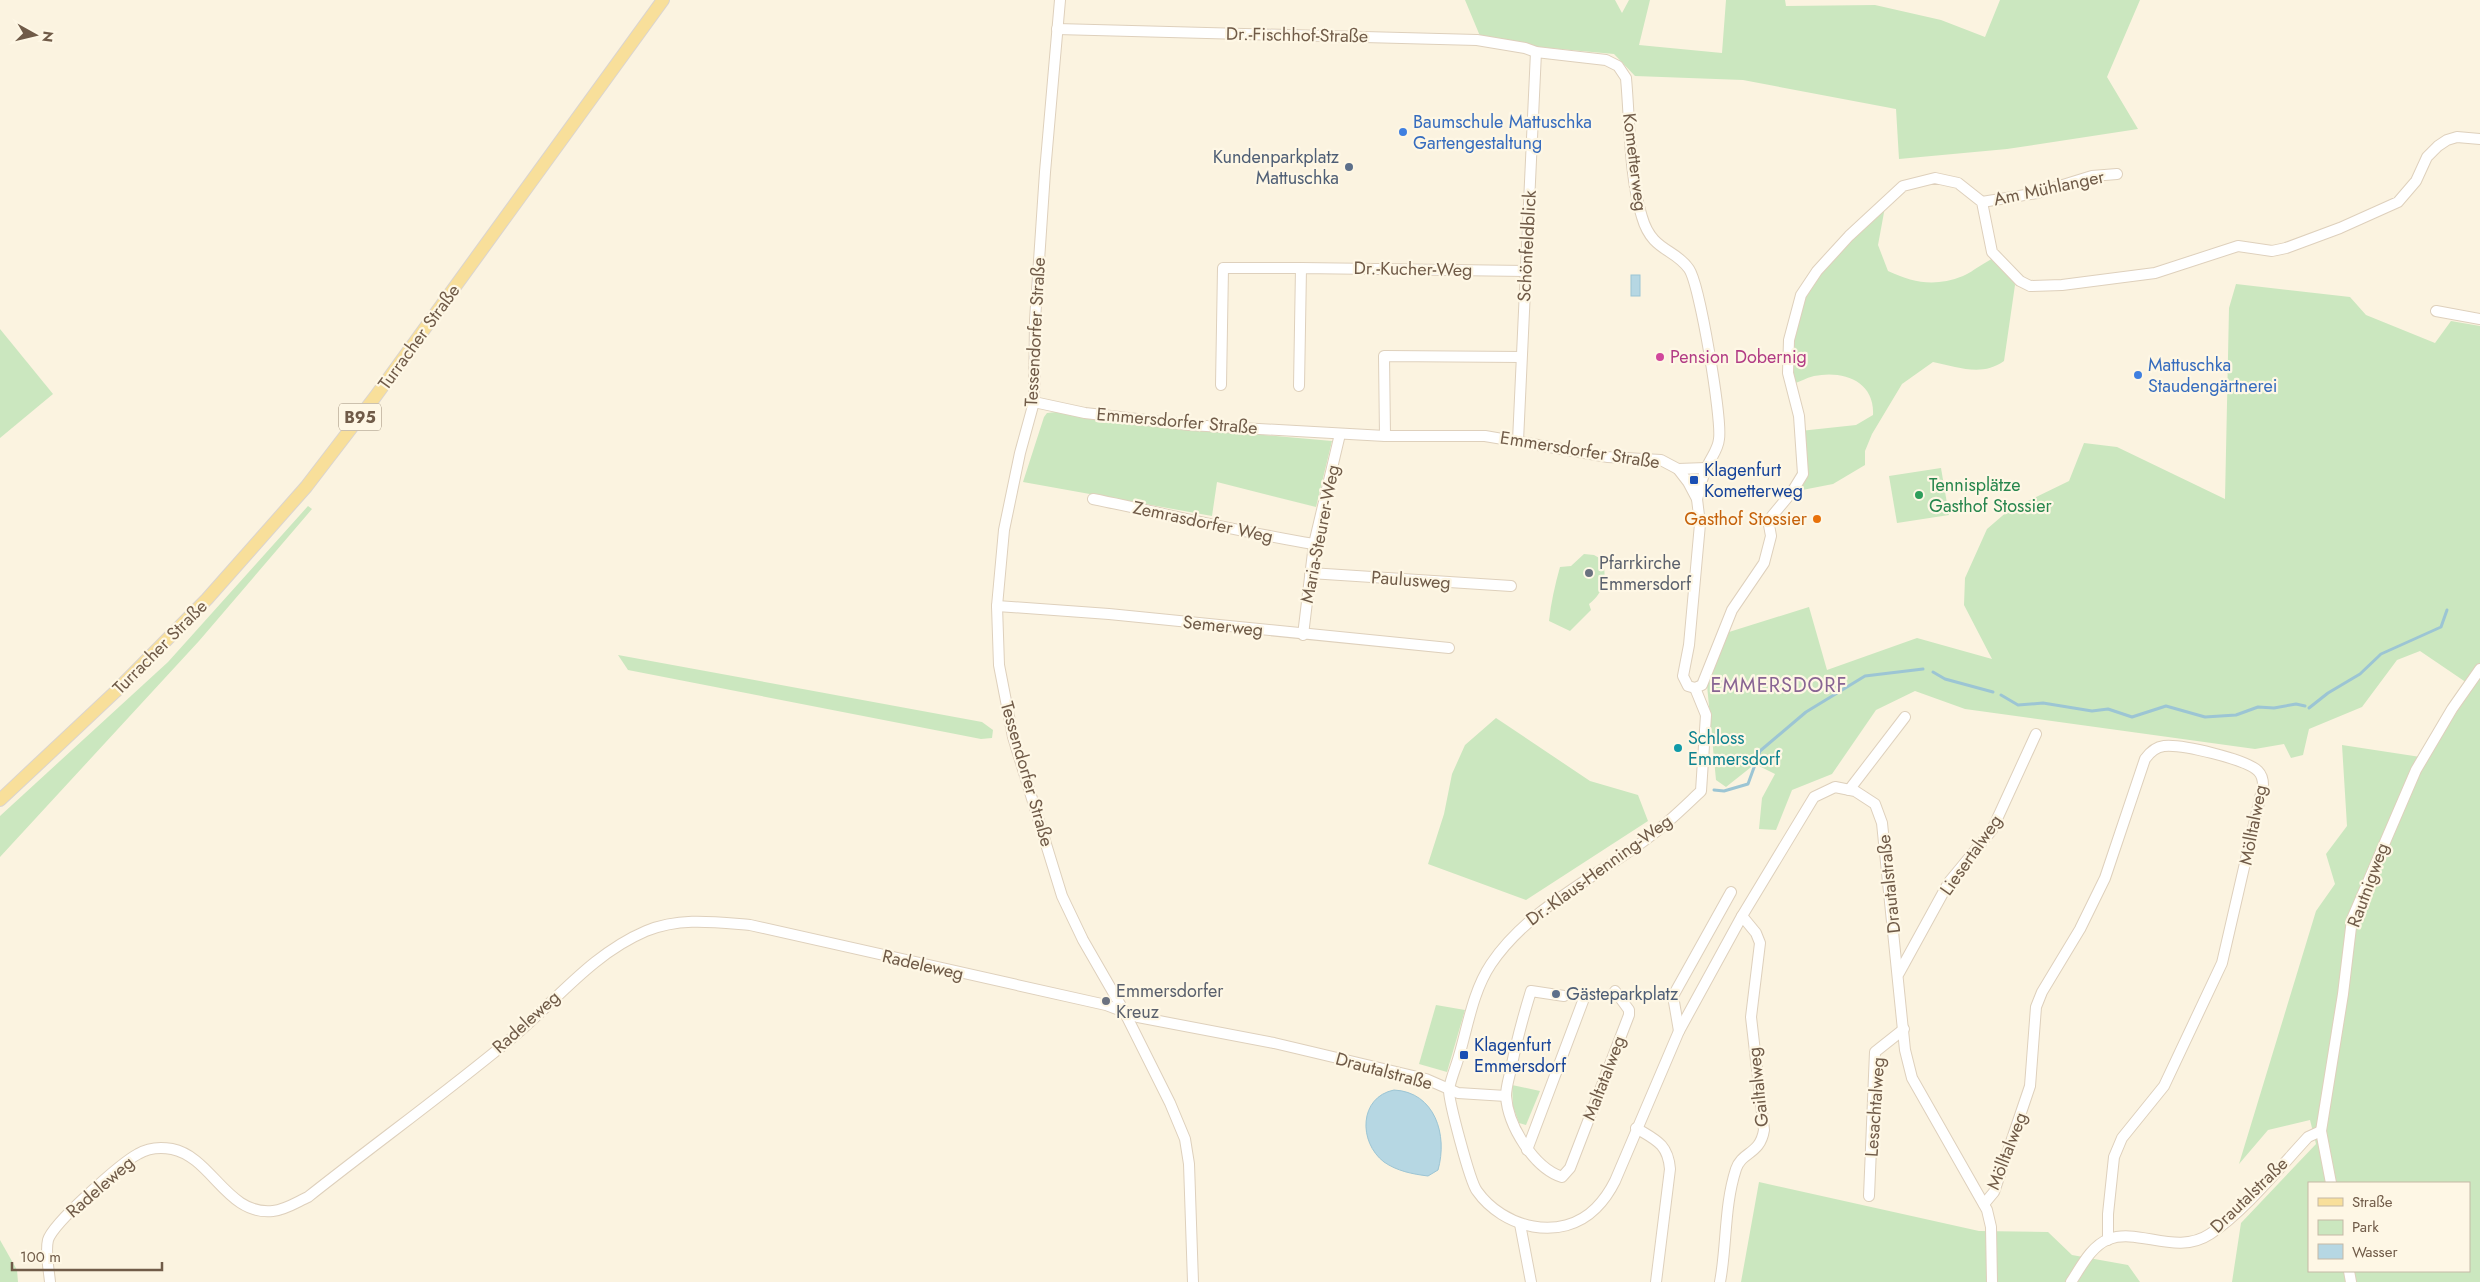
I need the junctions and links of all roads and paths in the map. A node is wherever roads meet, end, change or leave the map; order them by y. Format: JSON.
{"nodes":[{"id":1,"x":663,"y":0,"type":"edge"},
{"id":2,"x":1060,"y":0,"type":"edge"},
{"id":3,"x":1057,"y":29,"type":"junction"},
{"id":4,"x":1536,"y":52,"type":"junction"},
{"id":5,"x":2480,"y":139,"type":"edge"},
{"id":6,"x":2117,"y":174,"type":"dead end"},
{"id":7,"x":1982,"y":202,"type":"junction"},
{"id":8,"x":1300,"y":268,"type":"junction"},
{"id":9,"x":1526,"y":270,"type":"junction"},
{"id":10,"x":2436,"y":311,"type":"dead end"},
{"id":11,"x":2480,"y":319,"type":"edge"},
{"id":12,"x":1522,"y":357,"type":"junction"},
{"id":13,"x":1221,"y":385,"type":"dead end"},
{"id":14,"x":1298,"y":386,"type":"dead end"},
{"id":15,"x":1034,"y":402,"type":"junction"},
{"id":16,"x":1340,"y":434,"type":"junction"},
{"id":17,"x":1385,"y":436,"type":"junction"},
{"id":18,"x":1518,"y":441,"type":"junction"},
{"id":19,"x":1678,"y":468,"type":"junction"},
{"id":20,"x":1706,"y":468,"type":"junction"},
{"id":21,"x":1093,"y":499,"type":"dead end"},
{"id":22,"x":1697,"y":499,"type":"junction"},
{"id":23,"x":1314,"y":544,"type":"junction"},
{"id":24,"x":1310,"y":573,"type":"junction"},
{"id":25,"x":1511,"y":586,"type":"dead end"},
{"id":26,"x":997,"y":606,"type":"junction"},
{"id":27,"x":1303,"y":635,"type":"junction"},
{"id":28,"x":1449,"y":648,"type":"dead end"},
{"id":29,"x":2480,"y":669,"type":"edge"},
{"id":30,"x":1695,"y":688,"type":"junction"},
{"id":31,"x":1905,"y":717,"type":"dead end"},
{"id":32,"x":2036,"y":734,"type":"dead end"},
{"id":33,"x":1849,"y":790,"type":"junction"},
{"id":34,"x":4,"y":796,"type":"edge"},
{"id":35,"x":1731,"y":892,"type":"dead end"},
{"id":36,"x":1742,"y":916,"type":"junction"},
{"id":37,"x":1899,"y":972,"type":"junction"},
{"id":38,"x":1615,"y":991,"type":"dead end"},
{"id":39,"x":1564,"y":996,"type":"dead end"},
{"id":40,"x":1583,"y":1001,"type":"dead end"},
{"id":41,"x":1125,"y":1013,"type":"junction"},
{"id":42,"x":1904,"y":1029,"type":"junction"},
{"id":43,"x":1679,"y":1031,"type":"junction"},
{"id":44,"x":1449,"y":1090,"type":"junction"},
{"id":45,"x":1506,"y":1096,"type":"junction"},
{"id":46,"x":1636,"y":1128,"type":"junction"},
{"id":47,"x":2320,"y":1131,"type":"junction"},
{"id":48,"x":1527,"y":1150,"type":"junction"},
{"id":49,"x":2330,"y":1182,"type":"edge"},
{"id":50,"x":1869,"y":1196,"type":"dead end"},
{"id":51,"x":1984,"y":1204,"type":"junction"},
{"id":52,"x":1520,"y":1224,"type":"junction"},
{"id":53,"x":2108,"y":1240,"type":"junction"},
{"id":54,"x":50,"y":1282,"type":"edge"},
{"id":55,"x":1193,"y":1282,"type":"edge"},
{"id":56,"x":1530,"y":1282,"type":"edge"},
{"id":57,"x":1656,"y":1282,"type":"edge"},
{"id":58,"x":1720,"y":1282,"type":"edge"},
{"id":59,"x":1992,"y":1282,"type":"edge"},
{"id":60,"x":2072,"y":1282,"type":"edge"}],
"edges":[{"from":1,"to":34,"type":"main road","name":"Turracher Straße","number":"B95"},
{"from":2,"to":3,"type":"street","name":"Tessendorfer Straße"},
{"from":3,"to":4,"type":"street","name":"Dr.-Fischhof-Straße"},
{"from":3,"to":15,"type":"street","name":"Tessendorfer Straße"},
{"from":4,"to":9,"type":"street","name":"Schönfeldblick"},
{"from":4,"to":20,"type":"street","name":"Kometterweg"},
{"from":5,"to":7,"type":"street"},
{"from":6,"to":7,"type":"street","name":"Am Mühlanger"},
{"from":7,"to":30,"type":"street"},
{"from":8,"to":9,"type":"street","name":"Dr.-Kucher-Weg"},
{"from":8,"to":13,"type":"street","name":"Dr.-Kucher-Weg"},
{"from":8,"to":14,"type":"street"},
{"from":9,"to":12,"type":"street","name":"Schönfeldblick"},
{"from":10,"to":11,"type":"street"},
{"from":12,"to":17,"type":"street"},
{"from":12,"to":18,"type":"street","name":"Schönfeldblick"},
{"from":15,"to":16,"type":"street","name":"Emmersdorfer Straße"},
{"from":15,"to":26,"type":"street","name":"Tessendorfer Straße"},
{"from":16,"to":17,"type":"street","name":"Emmersdorfer Straße"},
{"from":16,"to":23,"type":"street","name":"Maria-Steurer-Weg"},
{"from":17,"to":18,"type":"street","name":"Emmersdorfer Straße"},
{"from":18,"to":19,"type":"street","name":"Emmersdorfer Straße"},
{"from":19,"to":20,"type":"street"},
{"from":19,"to":22,"type":"street","name":"Emmersdorfer Straße"},
{"from":20,"to":22,"type":"street","name":"Kometterweg"},
{"from":21,"to":23,"type":"street","name":"Zemrasdorfer Weg"},
{"from":22,"to":30,"type":"street","name":"Emmersdorfer Straße"},
{"from":23,"to":24,"type":"street","name":"Maria-Steurer-Weg"},
{"from":24,"to":25,"type":"street","name":"Paulusweg"},
{"from":24,"to":27,"type":"street","name":"Maria-Steurer-Weg"},
{"from":26,"to":27,"type":"street","name":"Semerweg"},
{"from":26,"to":41,"type":"street","name":"Tessendorfer Straße"},
{"from":27,"to":28,"type":"street","name":"Semerweg"},
{"from":29,"to":47,"type":"street","name":"Rautnigweg"},
{"from":30,"to":44,"type":"street","name":"Dr.-Klaus-Henning-Weg"},
{"from":31,"to":33,"type":"street"},
{"from":32,"to":37,"type":"street","name":"Liesertalweg"},
{"from":33,"to":36,"type":"street","name":"Drautalstraße"},
{"from":33,"to":37,"type":"street","name":"Drautalstraße"},
{"from":35,"to":43,"type":"street"},
{"from":36,"to":43,"type":"street","name":"Drautalstraße"},
{"from":36,"to":58,"type":"street","name":"Gailtalweg"},
{"from":37,"to":42,"type":"street","name":"Drautalstraße"},
{"from":38,"to":48,"type":"street","name":"Maltatalweg"},
{"from":39,"to":45,"type":"street"},
{"from":40,"to":48,"type":"street"},
{"from":41,"to":44,"type":"street","name":"Drautalstraße"},
{"from":41,"to":54,"type":"street","name":"Radeleweg"},
{"from":41,"to":55,"type":"street","name":"Tessendorfer Straße"},
{"from":42,"to":50,"type":"street","name":"Lesachtalweg"},
{"from":42,"to":51,"type":"street","name":"Drautalstraße"},
{"from":43,"to":46,"type":"street","name":"Drautalstraße"},
{"from":44,"to":45,"type":"street"},
{"from":44,"to":52,"type":"street","name":"Drautalstraße"},
{"from":45,"to":48,"type":"street"},
{"from":46,"to":52,"type":"street","name":"Drautalstraße"},
{"from":46,"to":57,"type":"street"},
{"from":47,"to":49,"type":"street","name":"Rautnigweg"},
{"from":47,"to":53,"type":"street","name":"Drautalstraße"},
{"from":51,"to":53,"type":"street","name":"Mölltalweg"},
{"from":51,"to":59,"type":"street","name":"Drautalstraße"},
{"from":52,"to":56,"type":"street"},
{"from":53,"to":60,"type":"street"}]}
